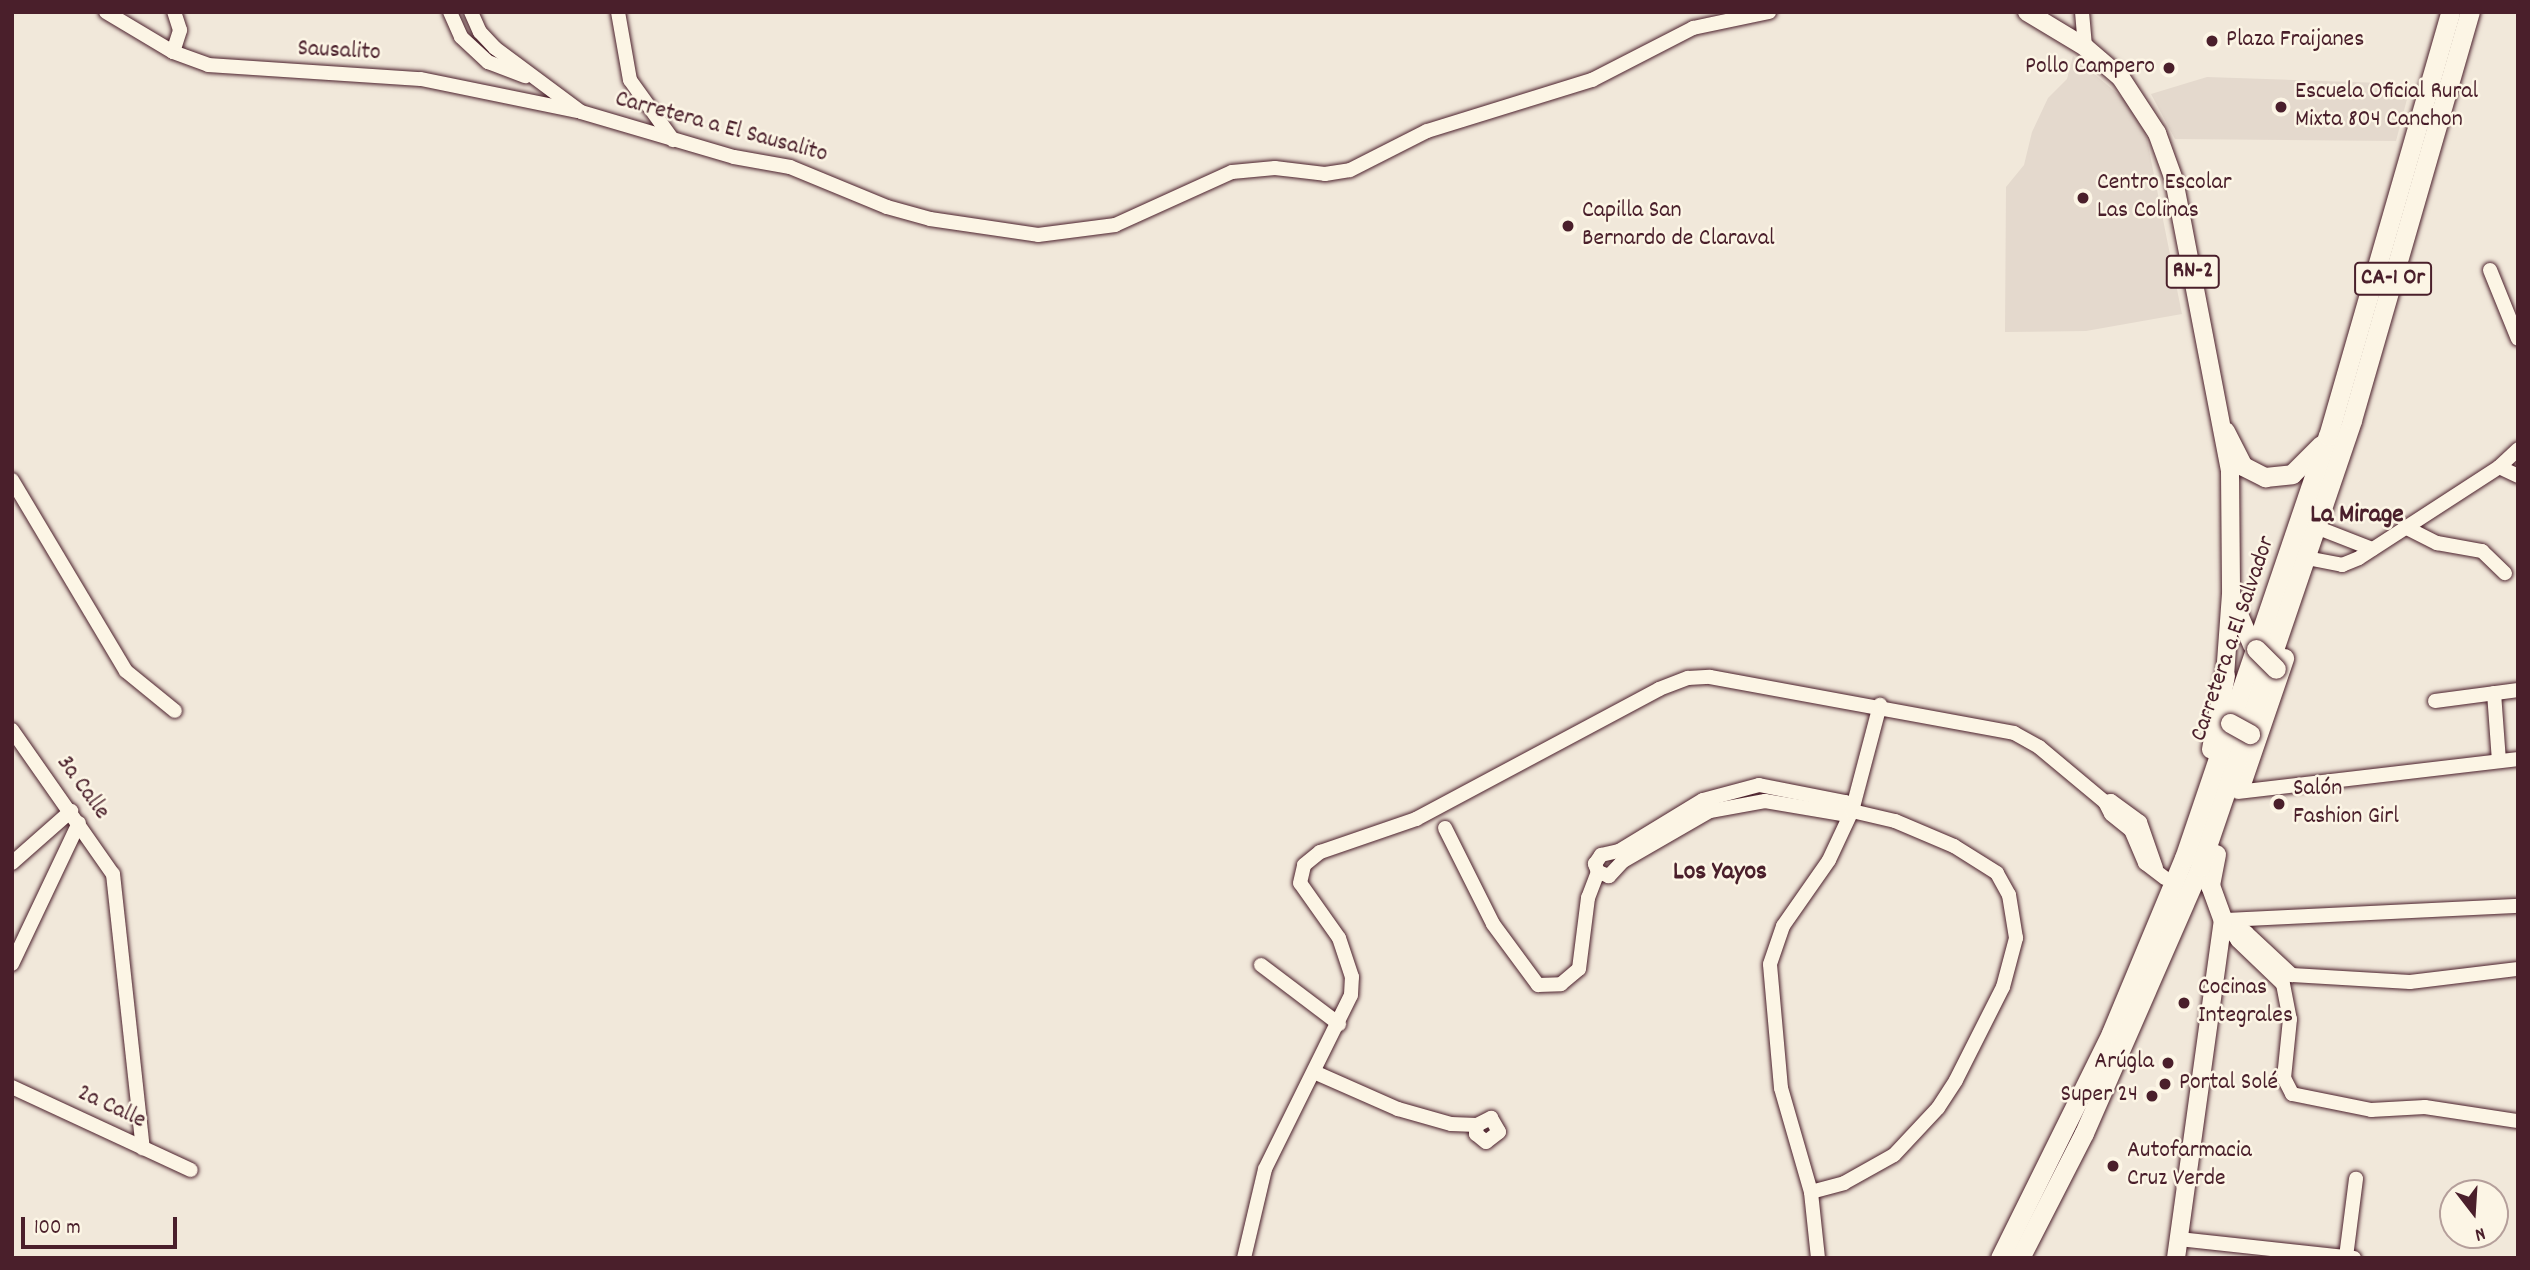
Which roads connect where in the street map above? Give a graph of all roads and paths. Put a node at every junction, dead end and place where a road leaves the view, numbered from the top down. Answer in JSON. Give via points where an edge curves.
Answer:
{"nodes":[{"id":1,"x":106,"y":12,"type":"edge"},
{"id":2,"x":174,"y":12,"type":"edge"},
{"id":3,"x":450,"y":12,"type":"edge"},
{"id":4,"x":471,"y":12,"type":"edge"},
{"id":5,"x":618,"y":12,"type":"edge"},
{"id":6,"x":1769,"y":12,"type":"edge"},
{"id":7,"x":2027,"y":12,"type":"edge"},
{"id":8,"x":2082,"y":12,"type":"edge"},
{"id":9,"x":2450,"y":12,"type":"edge"},
{"id":10,"x":2470,"y":12,"type":"edge"},
{"id":11,"x":480,"y":32,"type":"junction"},
{"id":12,"x":461,"y":37,"type":"junction"},
{"id":13,"x":2085,"y":47,"type":"junction"},
{"id":14,"x":173,"y":52,"type":"junction"},
{"id":15,"x":497,"y":67,"type":"junction"},
{"id":16,"x":544,"y":81,"type":"junction"},
{"id":17,"x":491,"y":91,"type":"junction"},
{"id":18,"x":581,"y":112,"type":"junction"},
{"id":19,"x":673,"y":140,"type":"junction"},
{"id":20,"x":2490,"y":270,"type":"dead end"},
{"id":21,"x":2518,"y":339,"type":"edge"},
{"id":22,"x":2352,"y":420,"type":"junction"},
{"id":23,"x":2225,"y":431,"type":"junction"},
{"id":24,"x":2328,"y":436,"type":"junction"},
{"id":25,"x":2518,"y":449,"type":"edge"},
{"id":26,"x":2499,"y":467,"type":"junction"},
{"id":27,"x":2518,"y":476,"type":"edge"},
{"id":28,"x":12,"y":480,"type":"edge"},
{"id":29,"x":2405,"y":527,"type":"junction"},
{"id":30,"x":2321,"y":528,"type":"junction"},
{"id":31,"x":2372,"y":549,"type":"junction"},
{"id":32,"x":2312,"y":559,"type":"junction"},
{"id":33,"x":2505,"y":573,"type":"dead end"},
{"id":34,"x":2231,"y":594,"type":"junction"},
{"id":35,"x":2254,"y":647,"type":"junction"},
{"id":36,"x":2277,"y":672,"type":"junction"},
{"id":37,"x":2225,"y":675,"type":"junction"},
{"id":38,"x":2518,"y":690,"type":"edge"},
{"id":39,"x":2494,"y":693,"type":"junction"},
{"id":40,"x":2435,"y":701,"type":"dead end"},
{"id":41,"x":1880,"y":705,"type":"junction"},
{"id":42,"x":175,"y":711,"type":"dead end"},
{"id":43,"x":2228,"y":717,"type":"junction"},
{"id":44,"x":12,"y":730,"type":"edge"},
{"id":45,"x":2256,"y":732,"type":"junction"},
{"id":46,"x":2211,"y":749,"type":"junction"},
{"id":47,"x":2518,"y":759,"type":"edge"},
{"id":48,"x":2499,"y":761,"type":"junction"},
{"id":49,"x":2238,"y":792,"type":"junction"},
{"id":50,"x":1852,"y":811,"type":"junction"},
{"id":51,"x":75,"y":817,"type":"junction"},
{"id":52,"x":1445,"y":828,"type":"dead end"},
{"id":53,"x":2216,"y":854,"type":"junction"},
{"id":54,"x":12,"y":863,"type":"edge"},
{"id":55,"x":2161,"y":873,"type":"junction"},
{"id":56,"x":2518,"y":906,"type":"edge"},
{"id":57,"x":2193,"y":909,"type":"junction"},
{"id":58,"x":2223,"y":920,"type":"junction"},
{"id":59,"x":12,"y":964,"type":"edge"},
{"id":60,"x":1261,"y":965,"type":"dead end"},
{"id":61,"x":2518,"y":969,"type":"edge"},
{"id":62,"x":2287,"y":980,"type":"junction"},
{"id":63,"x":1339,"y":1024,"type":"junction"},
{"id":64,"x":2111,"y":1033,"type":"junction"},
{"id":65,"x":1314,"y":1072,"type":"junction"},
{"id":66,"x":2106,"y":1085,"type":"junction"},
{"id":67,"x":12,"y":1087,"type":"edge"},
{"id":68,"x":2518,"y":1121,"type":"edge"},
{"id":69,"x":1477,"y":1125,"type":"dead end"},
{"id":70,"x":143,"y":1148,"type":"junction"},
{"id":71,"x":191,"y":1170,"type":"dead end"},
{"id":72,"x":2356,"y":1180,"type":"dead end"},
{"id":73,"x":1811,"y":1192,"type":"junction"},
{"id":74,"x":2179,"y":1239,"type":"junction"},
{"id":75,"x":2346,"y":1257,"type":"edge"},
{"id":76,"x":1244,"y":1258,"type":"edge"},
{"id":77,"x":1818,"y":1258,"type":"edge"},
{"id":78,"x":2000,"y":1258,"type":"edge"},
{"id":79,"x":2020,"y":1258,"type":"edge"},
{"id":80,"x":2176,"y":1258,"type":"edge"},
{"id":81,"x":2354,"y":1258,"type":"edge"}],
"edges":[{"from":1,"to":14,"type":"street","name":"Sausalito"},
{"from":2,"to":14,"type":"street","via":[[180,30]]},
{"from":3,"to":12,"type":"street"},
{"from":4,"to":11,"type":"street"},
{"from":5,"to":19,"type":"street","via":[[630,79]]},
{"from":6,"to":19,"type":"street","name":"Carretera a El Sausalito","via":[[1693,28],[1592,80],[1427,131],[1350,170],[1325,174],[1275,168],[1232,172],[1142,216],[1087,232],[1038,235],[930,219],[887,207],[790,167]]},
{"from":7,"to":13,"type":"main road","number":"RN-2"},
{"from":8,"to":13,"type":"street"},
{"from":9,"to":24,"type":"highway","name":"Carretera a El Salvador","number":"CA-1 Or"},
{"from":10,"to":22,"type":"highway","name":"Carretera a El Salvador","number":"CA-1 Or"},
{"from":11,"to":12,"type":"street"},
{"from":11,"to":16,"type":"street","name":"Carretera a El Sausalito","via":[[509,59]]},
{"from":12,"to":15,"type":"street"},
{"from":13,"to":23,"type":"main road","number":"RN-2","via":[[2122,78],[2157,133],[2174,180]]},
{"from":14,"to":17,"type":"street","name":"Sausalito","via":[[208,65],[242,70],[421,79]]},
{"from":15,"to":16,"type":"street"},
{"from":15,"to":17,"type":"street"},
{"from":16,"to":18,"type":"street","name":"Carretera a El Sausalito"},
{"from":17,"to":18,"type":"street","name":"Sausalito"},
{"from":18,"to":19,"type":"street","name":"Carretera a El Sausalito"},
{"from":20,"to":21,"type":"street"},
{"from":22,"to":30,"type":"highway"},
{"from":22,"to":66,"type":"highway","name":"Carretera a El Salvador","number":"CA-1 Or","via":[[2200,867]]},
{"from":23,"to":24,"type":"highway","via":[[2243,466],[2272,478],[2303,466]]},
{"from":23,"to":34,"type":"main road","number":"RN-2"},
{"from":24,"to":35,"type":"highway"},
{"from":24,"to":64,"type":"highway","name":"Carretera a El Salvador","number":"CA-1 Or","via":[[2184,859]]},
{"from":25,"to":26,"type":"street"},
{"from":26,"to":27,"type":"street"},
{"from":26,"to":29,"type":"street"},
{"from":28,"to":42,"type":"street","via":[[126,671]]},
{"from":29,"to":31,"type":"street"},
{"from":29,"to":33,"type":"street","via":[[2437,543],[2482,551]]},
{"from":30,"to":31,"type":"street"},
{"from":30,"to":32,"type":"highway"},
{"from":31,"to":32,"type":"street","via":[[2342,565]]},
{"from":32,"to":36,"type":"highway"},
{"from":34,"to":35,"type":"main road","number":"RN-2"},
{"from":34,"to":37,"type":"main road","number":"RN-2"},
{"from":35,"to":36,"type":"highway","bridge":true},
{"from":35,"to":43,"type":"highway"},
{"from":36,"to":45,"type":"highway"},
{"from":37,"to":43,"type":"highway"},
{"from":37,"to":46,"type":"highway"},
{"from":38,"to":39,"type":"street"},
{"from":39,"to":40,"type":"street"},
{"from":39,"to":48,"type":"street"},
{"from":41,"to":50,"type":"street"},
{"from":41,"to":55,"type":"street","via":[[2014,733],[2039,747],[2105,802],[2111,801],[2140,822]]},
{"from":41,"to":63,"type":"street","via":[[1710,677],[1688,678],[1659,688],[1416,819],[1320,852],[1304,865],[1300,883],[1339,938],[1349,964],[1351,995]]},
{"from":43,"to":45,"type":"highway","bridge":true},
{"from":43,"to":46,"type":"highway"},
{"from":44,"to":51,"type":"street","name":"3a Calle"},
{"from":45,"to":49,"type":"highway"},
{"from":46,"to":55,"type":"highway"},
{"from":47,"to":48,"type":"street"},
{"from":48,"to":49,"type":"street"},
{"from":49,"to":53,"type":"highway"},
{"from":50,"to":52,"type":"street","via":[[1845,802],[1759,785],[1703,800],[1619,851],[1601,855],[1587,898],[1579,969],[1561,984],[1538,985],[1493,924]]},
{"from":50,"to":73,"type":"street","via":[[1829,860],[1783,926],[1770,964],[1782,1088]]},
{"from":50,"to":73,"type":"street","via":[[1930,836],[1997,873],[2009,895],[2016,938],[2003,987],[1981,1037],[1938,1108],[1894,1155],[1874,1169]]},
{"from":51,"to":54,"type":"street"},
{"from":51,"to":59,"type":"street"},
{"from":51,"to":70,"type":"street","name":"3a Calle","via":[[113,874]]},
{"from":53,"to":57,"type":"highway"},
{"from":53,"to":58,"type":"highway","via":[[2210,885]]},
{"from":55,"to":64,"type":"highway","via":[[2115,993]]},
{"from":56,"to":58,"type":"street"},
{"from":57,"to":58,"type":"highway","via":[[2206,901]]},
{"from":57,"to":66,"type":"highway","via":[[2121,1064]]},
{"from":58,"to":62,"type":"street","via":[[2247,933]]},
{"from":58,"to":74,"type":"main road"},
{"from":60,"to":63,"type":"street"},
{"from":61,"to":62,"type":"street","via":[[2410,982]]},
{"from":62,"to":68,"type":"street","via":[[2290,1019],[2284,1078],[2292,1094],[2371,1110],[2425,1107]]},
{"from":63,"to":65,"type":"street"},
{"from":64,"to":78,"type":"highway","name":"Carretera a El Salvador","number":"CA-1 Or"},
{"from":65,"to":69,"type":"street","via":[[1398,1109],[1451,1124]]},
{"from":65,"to":76,"type":"street","via":[[1265,1169]]},
{"from":66,"to":79,"type":"highway","name":"Carretera a El Salvador","number":"CA-1 Or"},
{"from":67,"to":70,"type":"street","name":"2a Calle"},
{"from":70,"to":71,"type":"street","name":"2a Calle"},
{"from":72,"to":75,"type":"street"},
{"from":73,"to":77,"type":"street"},
{"from":74,"to":75,"type":"street"},
{"from":74,"to":80,"type":"main road"},
{"from":75,"to":81,"type":"street"}]}
